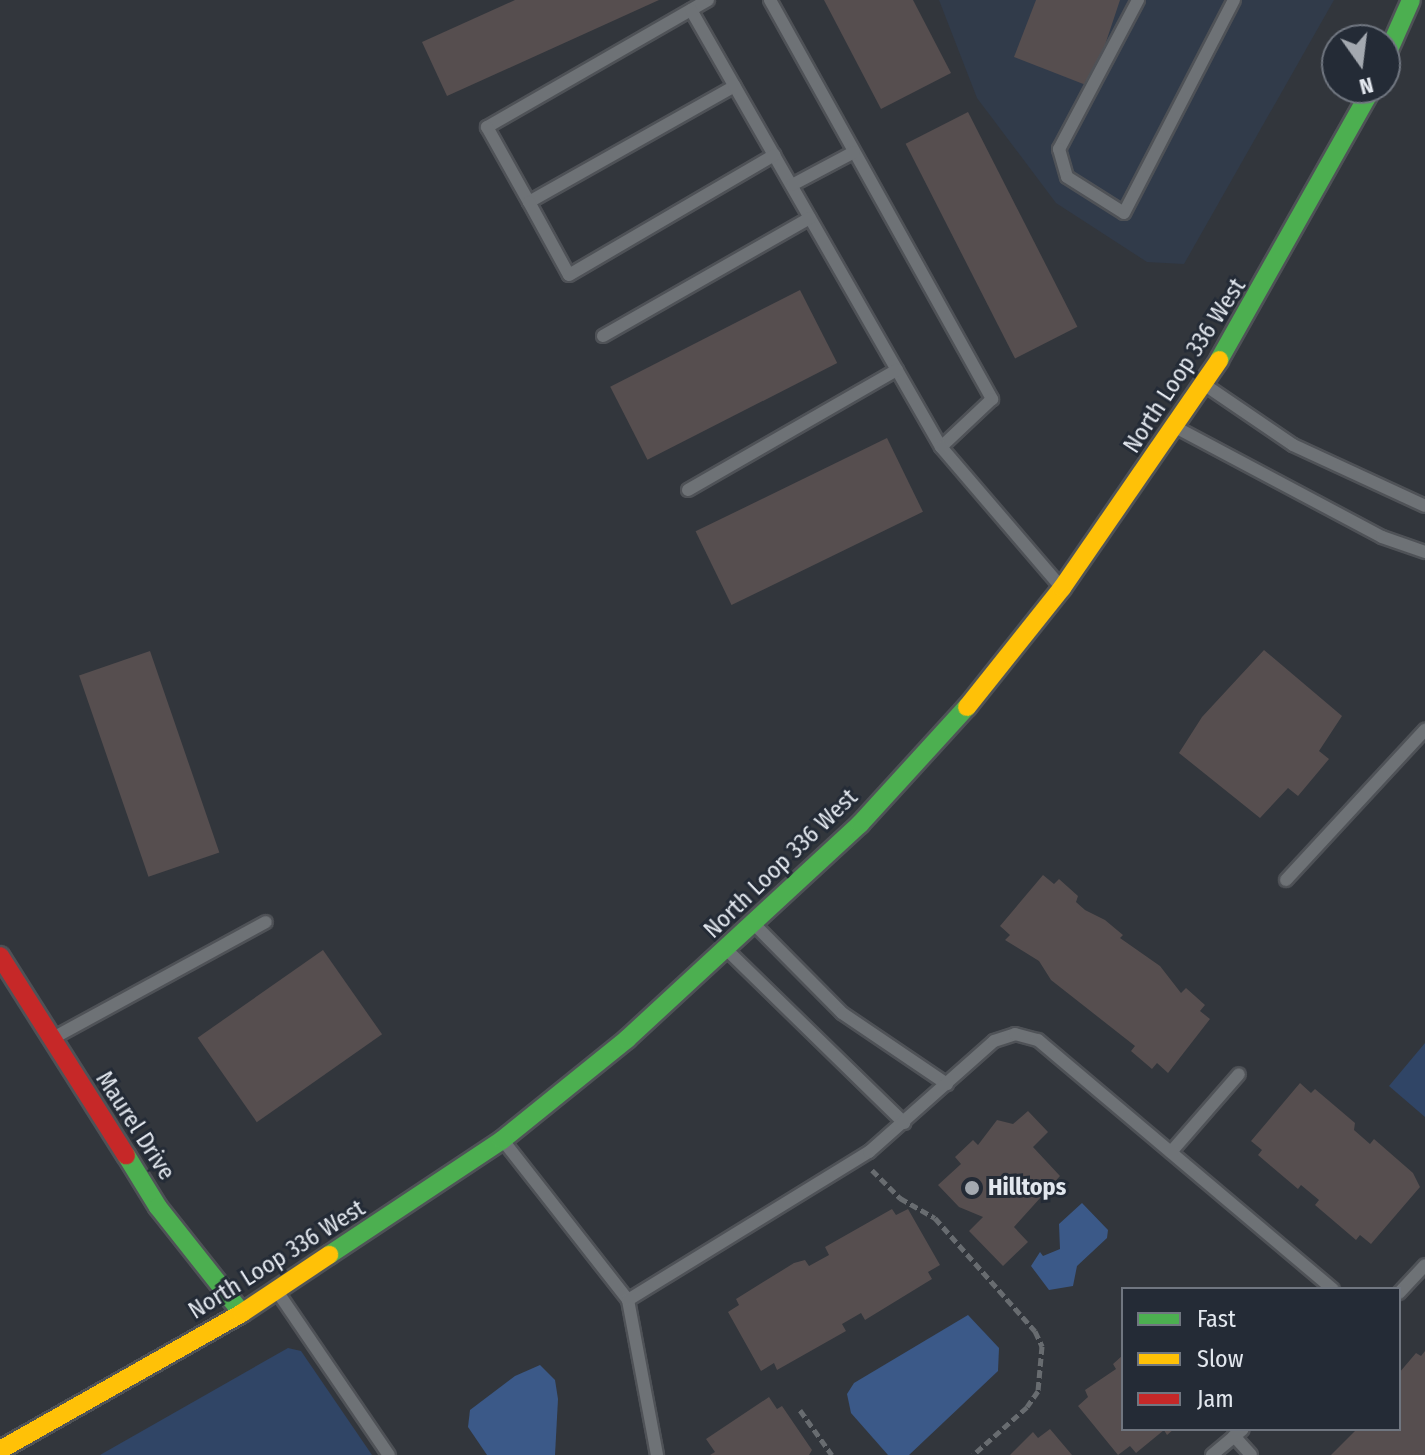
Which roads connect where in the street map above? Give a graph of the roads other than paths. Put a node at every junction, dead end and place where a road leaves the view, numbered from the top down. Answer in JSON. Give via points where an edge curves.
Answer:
{"nodes":[{"id":1,"x":708,"y":0,"type":"edge"},
{"id":2,"x":770,"y":0,"type":"edge"},
{"id":3,"x":1138,"y":0,"type":"edge"},
{"id":4,"x":1234,"y":0,"type":"edge"},
{"id":5,"x":1411,"y":0,"type":"edge"},
{"id":6,"x":691,"y":10,"type":"junction"},
{"id":7,"x":1400,"y":24,"type":"edge"},
{"id":8,"x":735,"y":86,"type":"junction"},
{"id":9,"x":1364,"y":104,"type":"edge"},
{"id":10,"x":854,"y":152,"type":"junction"},
{"id":11,"x":774,"y":155,"type":"junction"},
{"id":12,"x":792,"y":185,"type":"junction"},
{"id":13,"x":529,"y":202,"type":"junction"},
{"id":14,"x":810,"y":218,"type":"junction"},
{"id":15,"x":603,"y":336,"type":"dead end"},
{"id":16,"x":897,"y":370,"type":"junction"},
{"id":17,"x":1204,"y":384,"type":"junction"},
{"id":18,"x":1176,"y":427,"type":"junction"},
{"id":19,"x":941,"y":447,"type":"junction"},
{"id":20,"x":688,"y":490,"type":"dead end"},
{"id":21,"x":1425,"y":506,"type":"edge"},
{"id":22,"x":1425,"y":552,"type":"edge"},
{"id":23,"x":1062,"y":588,"type":"junction"},
{"id":24,"x":1425,"y":730,"type":"edge"},
{"id":25,"x":1286,"y":880,"type":"dead end"},
{"id":26,"x":266,"y":922,"type":"dead end"},
{"id":27,"x":756,"y":925,"type":"junction"},
{"id":28,"x":727,"y":950,"type":"junction"},
{"id":29,"x":0,"y":956,"type":"edge"},
{"id":30,"x":50,"y":1040,"type":"junction"},
{"id":31,"x":1239,"y":1074,"type":"dead end"},
{"id":32,"x":947,"y":1084,"type":"junction"},
{"id":33,"x":904,"y":1123,"type":"junction"},
{"id":34,"x":502,"y":1140,"type":"junction"},
{"id":35,"x":1171,"y":1152,"type":"junction"},
{"id":36,"x":1425,"y":1265,"type":"edge"},
{"id":37,"x":1331,"y":1287,"type":"edge"},
{"id":38,"x":277,"y":1291,"type":"junction"},
{"id":39,"x":1401,"y":1291,"type":"edge"},
{"id":40,"x":628,"y":1300,"type":"junction"},
{"id":41,"x":242,"y":1313,"type":"junction"},
{"id":42,"x":1239,"y":1433,"type":"edge"},
{"id":43,"x":0,"y":1450,"type":"edge"},
{"id":44,"x":389,"y":1455,"type":"edge"},
{"id":45,"x":657,"y":1455,"type":"edge"},
{"id":46,"x":1212,"y":1455,"type":"edge"},
{"id":47,"x":1251,"y":1455,"type":"edge"}],
"edges":[{"from":1,"to":6,"type":"lane"},
{"from":2,"to":10,"type":"lane"},
{"from":3,"to":4,"type":"lane","via":[[1059,149],[1067,177],[1124,213]]},
{"from":5,"to":7,"type":"main road"},
{"from":6,"to":8,"type":"lane"},
{"from":6,"to":13,"type":"lane","via":[[487,127]]},
{"from":8,"to":11,"type":"lane"},
{"from":8,"to":13,"type":"lane"},
{"from":9,"to":17,"type":"main road","name":"North Loop 336 West","via":[[1311,205]]},
{"from":10,"to":12,"type":"lane"},
{"from":10,"to":19,"type":"lane","via":[[992,399]]},
{"from":11,"to":12,"type":"lane"},
{"from":11,"to":13,"type":"lane","via":[[569,275]]},
{"from":12,"to":14,"type":"lane"},
{"from":14,"to":15,"type":"lane"},
{"from":14,"to":16,"type":"lane"},
{"from":16,"to":19,"type":"lane"},
{"from":16,"to":20,"type":"lane"},
{"from":17,"to":18,"type":"main road","name":"North Loop 336 West"},
{"from":17,"to":21,"type":"lane","via":[[1293,445]]},
{"from":18,"to":22,"type":"lane","via":[[1368,530]]},
{"from":18,"to":23,"type":"main road","name":"North Loop 336 West"},
{"from":19,"to":23,"type":"lane"},
{"from":23,"to":27,"type":"main road","name":"North Loop 336 West","via":[[963,712]]},
{"from":24,"to":25,"type":"lane"},
{"from":26,"to":30,"type":"lane"},
{"from":27,"to":28,"type":"main road","name":"North Loop 336 West"},
{"from":27,"to":32,"type":"lane","via":[[842,1013]]},
{"from":28,"to":33,"type":"lane"},
{"from":28,"to":34,"type":"main road","name":"North Loop 336 West"},
{"from":29,"to":30,"type":"main road","name":"Maurel Drive"},
{"from":30,"to":41,"type":"main road","name":"Maurel Drive","via":[[158,1207]]},
{"from":31,"to":35,"type":"lane"},
{"from":32,"to":33,"type":"lane"},
{"from":32,"to":35,"type":"lane","via":[[994,1041],[1015,1034],[1038,1040]]},
{"from":33,"to":40,"type":"lane","via":[[861,1157]]},
{"from":34,"to":38,"type":"main road","name":"North Loop 336 West"},
{"from":34,"to":40,"type":"lane"},
{"from":35,"to":37,"type":"lane"},
{"from":36,"to":39,"type":"lane"},
{"from":38,"to":41,"type":"main road","name":"North Loop 336 West"},
{"from":38,"to":44,"type":"lane"},
{"from":40,"to":45,"type":"lane"},
{"from":41,"to":43,"type":"main road","name":"North Loop 336 West"},
{"from":42,"to":46,"type":"lane"},
{"from":42,"to":47,"type":"lane"}]}
